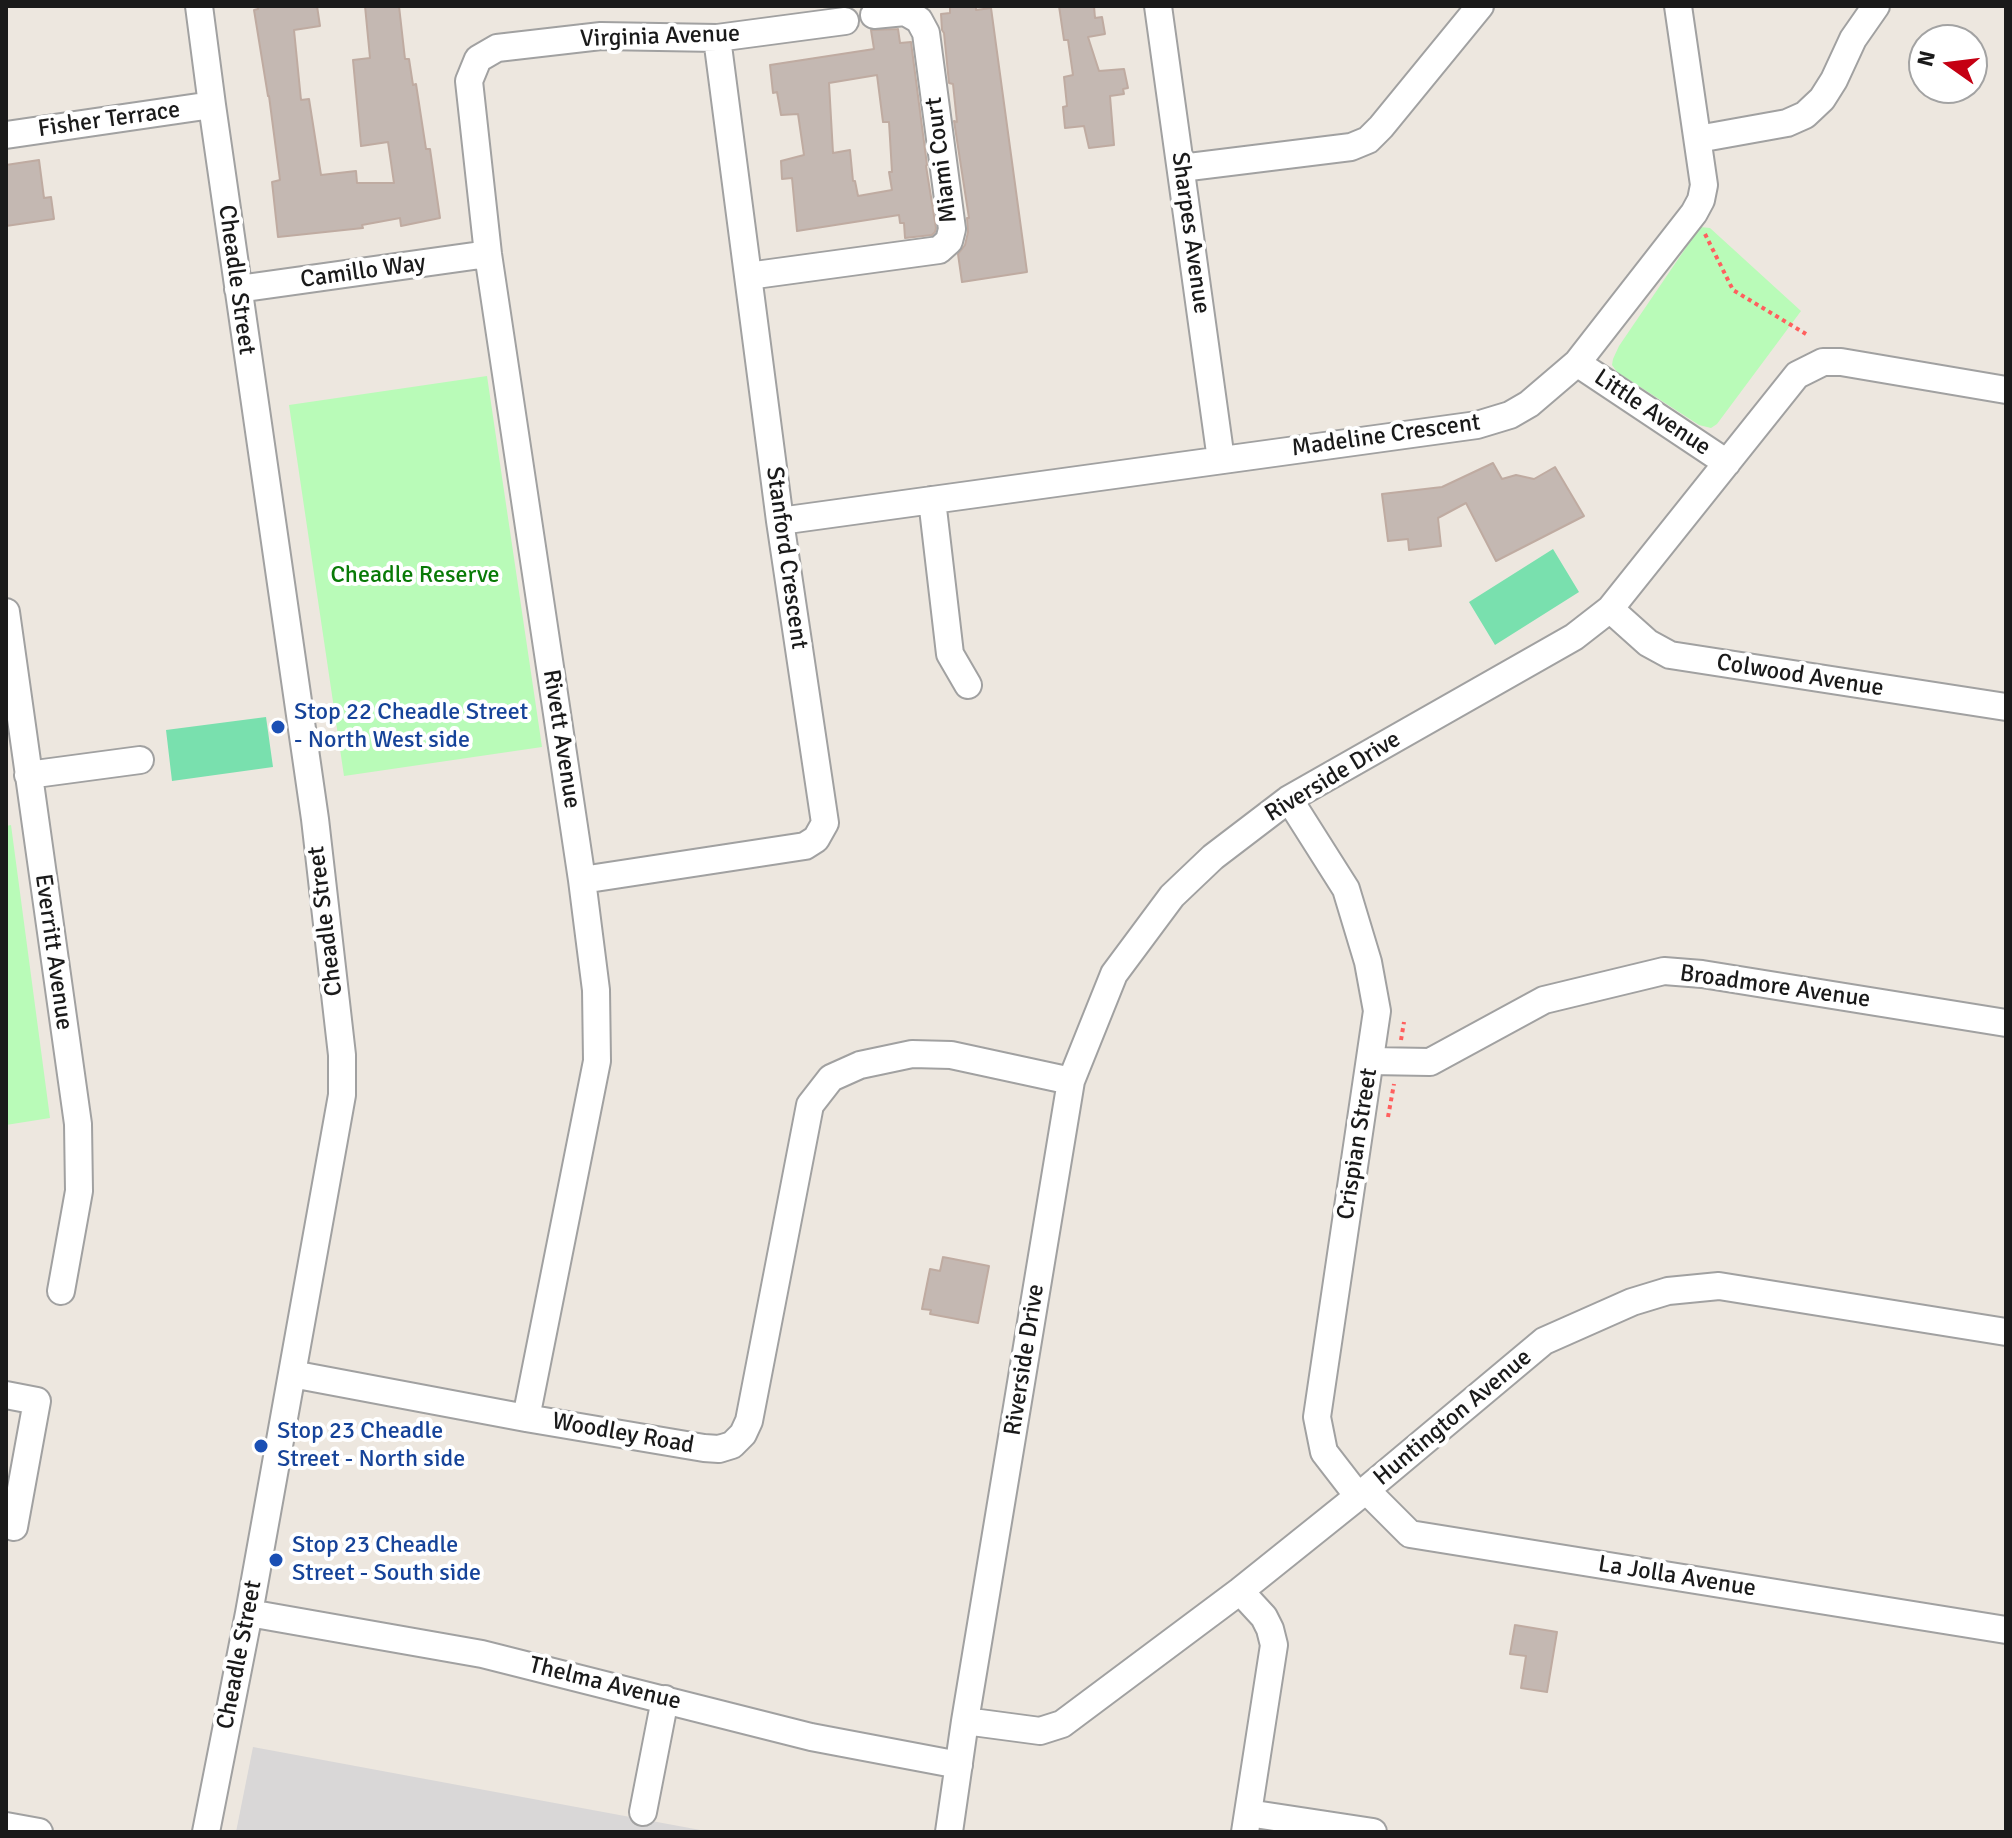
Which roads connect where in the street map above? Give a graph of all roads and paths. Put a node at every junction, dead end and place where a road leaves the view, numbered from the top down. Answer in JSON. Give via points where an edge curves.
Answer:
{"nodes":[{"id":1,"x":199,"y":6,"type":"edge"},
{"id":2,"x":1158,"y":6,"type":"edge"},
{"id":3,"x":1480,"y":6,"type":"edge"},
{"id":4,"x":1678,"y":6,"type":"edge"},
{"id":5,"x":1876,"y":6,"type":"edge"},
{"id":6,"x":874,"y":15,"type":"dead end"},
{"id":7,"x":845,"y":21,"type":"dead end"},
{"id":8,"x":717,"y":38,"type":"junction"},
{"id":9,"x":478,"y":59,"type":"joint"},
{"id":10,"x":212,"y":105,"type":"junction"},
{"id":11,"x":6,"y":135,"type":"edge"},
{"id":12,"x":1698,"y":139,"type":"junction"},
{"id":13,"x":1181,"y":168,"type":"junction"},
{"id":14,"x":1690,"y":218,"type":"junction"},
{"id":15,"x":488,"y":254,"type":"junction"},
{"id":16,"x":748,"y":276,"type":"junction"},
{"id":17,"x":238,"y":289,"type":"junction"},
{"id":18,"x":1806,"y":334,"type":"dead end"},
{"id":19,"x":1577,"y":363,"type":"junction"},
{"id":20,"x":2006,"y":390,"type":"edge"},
{"id":21,"x":1221,"y":460,"type":"junction"},
{"id":22,"x":1727,"y":463,"type":"junction"},
{"id":23,"x":932,"y":500,"type":"junction"},
{"id":24,"x":780,"y":521,"type":"junction"},
{"id":25,"x":1610,"y":609,"type":"junction"},
{"id":26,"x":6,"y":612,"type":"edge"},
{"id":27,"x":968,"y":685,"type":"dead end"},
{"id":28,"x":2006,"y":707,"type":"edge"},
{"id":29,"x":140,"y":760,"type":"dead end"},
{"id":30,"x":28,"y":775,"type":"junction"},
{"id":31,"x":1289,"y":799,"type":"junction"},
{"id":32,"x":582,"y":880,"type":"junction"},
{"id":33,"x":2006,"y":1023,"type":"edge"},
{"id":34,"x":1370,"y":1061,"type":"junction"},
{"id":35,"x":1071,"y":1081,"type":"junction"},
{"id":36,"x":61,"y":1291,"type":"dead end"},
{"id":37,"x":2006,"y":1332,"type":"edge"},
{"id":38,"x":292,"y":1374,"type":"junction"},
{"id":39,"x":6,"y":1395,"type":"edge"},
{"id":40,"x":526,"y":1418,"type":"junction"},
{"id":41,"x":1362,"y":1493,"type":"junction"},
{"id":42,"x":14,"y":1527,"type":"dead end"},
{"id":43,"x":1240,"y":1591,"type":"junction"},
{"id":44,"x":249,"y":1613,"type":"junction"},
{"id":45,"x":2006,"y":1630,"type":"edge"},
{"id":46,"x":665,"y":1699,"type":"junction"},
{"id":47,"x":965,"y":1721,"type":"junction"},
{"id":48,"x":959,"y":1765,"type":"junction"},
{"id":49,"x":643,"y":1812,"type":"dead end"},
{"id":50,"x":1247,"y":1822,"type":"edge"},
{"id":51,"x":6,"y":1826,"type":"edge"},
{"id":52,"x":39,"y":1832,"type":"edge"},
{"id":53,"x":206,"y":1832,"type":"edge"},
{"id":54,"x":949,"y":1832,"type":"edge"},
{"id":55,"x":1373,"y":1832,"type":"edge"}],
"edges":[{"from":1,"to":10,"type":"street","name":"Cheadle Street"},
{"from":2,"to":13,"type":"street","name":"Sharpes Avenue"},
{"from":3,"to":13,"type":"street","via":[[1368,140],[1351,147]]},
{"from":4,"to":12,"type":"street","name":"Madeline Crescent"},
{"from":5,"to":12,"type":"street","via":[[1822,99],[1805,115]]},
{"from":6,"to":16,"type":"street","name":"Miami Court","via":[[905,12],[919,20],[926,33],[952,229],[949,241],[939,250]]},
{"from":7,"to":8,"type":"street","name":"Virginia Avenue"},
{"from":8,"to":9,"type":"street","name":"Virginia Avenue","via":[[601,36],[497,48]]},
{"from":8,"to":16,"type":"street","name":"Stanford Crescent"},
{"from":9,"to":15,"type":"street","name":"Rivett Avenue","via":[[469,81]]},
{"from":10,"to":11,"type":"street","name":"Fisher Terrace"},
{"from":10,"to":17,"type":"street","name":"Cheadle Street"},
{"from":12,"to":14,"type":"street","name":"Madeline Crescent","via":[[1704,185]]},
{"from":13,"to":21,"type":"street","name":"Sharpes Avenue"},
{"from":14,"to":18,"type":"path","via":[[1733,290]]},
{"from":14,"to":19,"type":"street","name":"Madeline Crescent"},
{"from":15,"to":17,"type":"street","name":"Camillo Way"},
{"from":15,"to":32,"type":"street","name":"Rivett Avenue"},
{"from":16,"to":24,"type":"street","name":"Stanford Crescent"},
{"from":17,"to":38,"type":"street","name":"Cheadle Street","via":[[315,819],[342,1055],[342,1095]]},
{"from":19,"to":21,"type":"street","name":"Madeline Crescent","via":[[1529,404],[1477,425]]},
{"from":19,"to":22,"type":"street","name":"Little Avenue"},
{"from":20,"to":22,"type":"street","name":"Riverside Drive","via":[[1823,362],[1797,375]]},
{"from":21,"to":23,"type":"street","name":"Madeline Crescent"},
{"from":22,"to":25,"type":"street","name":"Riverside Drive"},
{"from":23,"to":24,"type":"street","name":"Madeline Crescent"},
{"from":23,"to":27,"type":"street","via":[[950,654]]},
{"from":24,"to":32,"type":"street","name":"Stanford Crescent","via":[[825,823],[805,846]]},
{"from":25,"to":28,"type":"street","name":"Colwood Avenue","via":[[1670,655]]},
{"from":25,"to":31,"type":"street","name":"Riverside Drive","via":[[1574,637]]},
{"from":26,"to":30,"type":"street","name":"Everritt Avenue"},
{"from":29,"to":30,"type":"street"},
{"from":30,"to":36,"type":"street","name":"Everritt Avenue","via":[[78,1124],[79,1191]]},
{"from":31,"to":34,"type":"street","name":"Crispian Street","via":[[1346,889],[1377,1011]]},
{"from":31,"to":35,"type":"street","name":"Riverside Drive","via":[[1172,896],[1114,974]]},
{"from":32,"to":40,"type":"street","name":"Rivett Avenue","via":[[596,990],[597,1061]]},
{"from":33,"to":34,"type":"street","name":"Broadmore Avenue","via":[[1664,971],[1544,1000],[1430,1062]]},
{"from":34,"to":41,"type":"street","name":"Crispian Street","via":[[1317,1417],[1324,1452]]},
{"from":35,"to":40,"type":"street","name":"Woodley Road","via":[[951,1055],[912,1054],[860,1065],[831,1078],[810,1105],[749,1421],[732,1445],[704,1448]]},
{"from":35,"to":47,"type":"street","name":"Riverside Drive"},
{"from":37,"to":41,"type":"street","name":"Huntington Avenue","via":[[1719,1286],[1668,1291],[1544,1341]]},
{"from":38,"to":40,"type":"street","name":"Woodley Road"},
{"from":38,"to":44,"type":"street","name":"Cheadle Street"},
{"from":39,"to":42,"type":"street","via":[[37,1401]]},
{"from":41,"to":43,"type":"street","name":"Huntington Avenue"},
{"from":41,"to":45,"type":"street","name":"La Jolla Avenue","via":[[1410,1534]]},
{"from":43,"to":47,"type":"street","name":"Huntington Avenue","via":[[1062,1724],[1040,1731]]},
{"from":43,"to":50,"type":"street","via":[[1264,1617],[1274,1645]]},
{"from":44,"to":46,"type":"street","name":"Thelma Avenue","via":[[482,1654]]},
{"from":44,"to":53,"type":"street","name":"Cheadle Street"},
{"from":46,"to":48,"type":"street","name":"Thelma Avenue","via":[[811,1737]]},
{"from":46,"to":49,"type":"street"},
{"from":47,"to":48,"type":"street","name":"Riverside Drive"},
{"from":48,"to":54,"type":"street","name":"Riverside Drive"},
{"from":50,"to":55,"type":"street"},
{"from":51,"to":52,"type":"street"}]}
